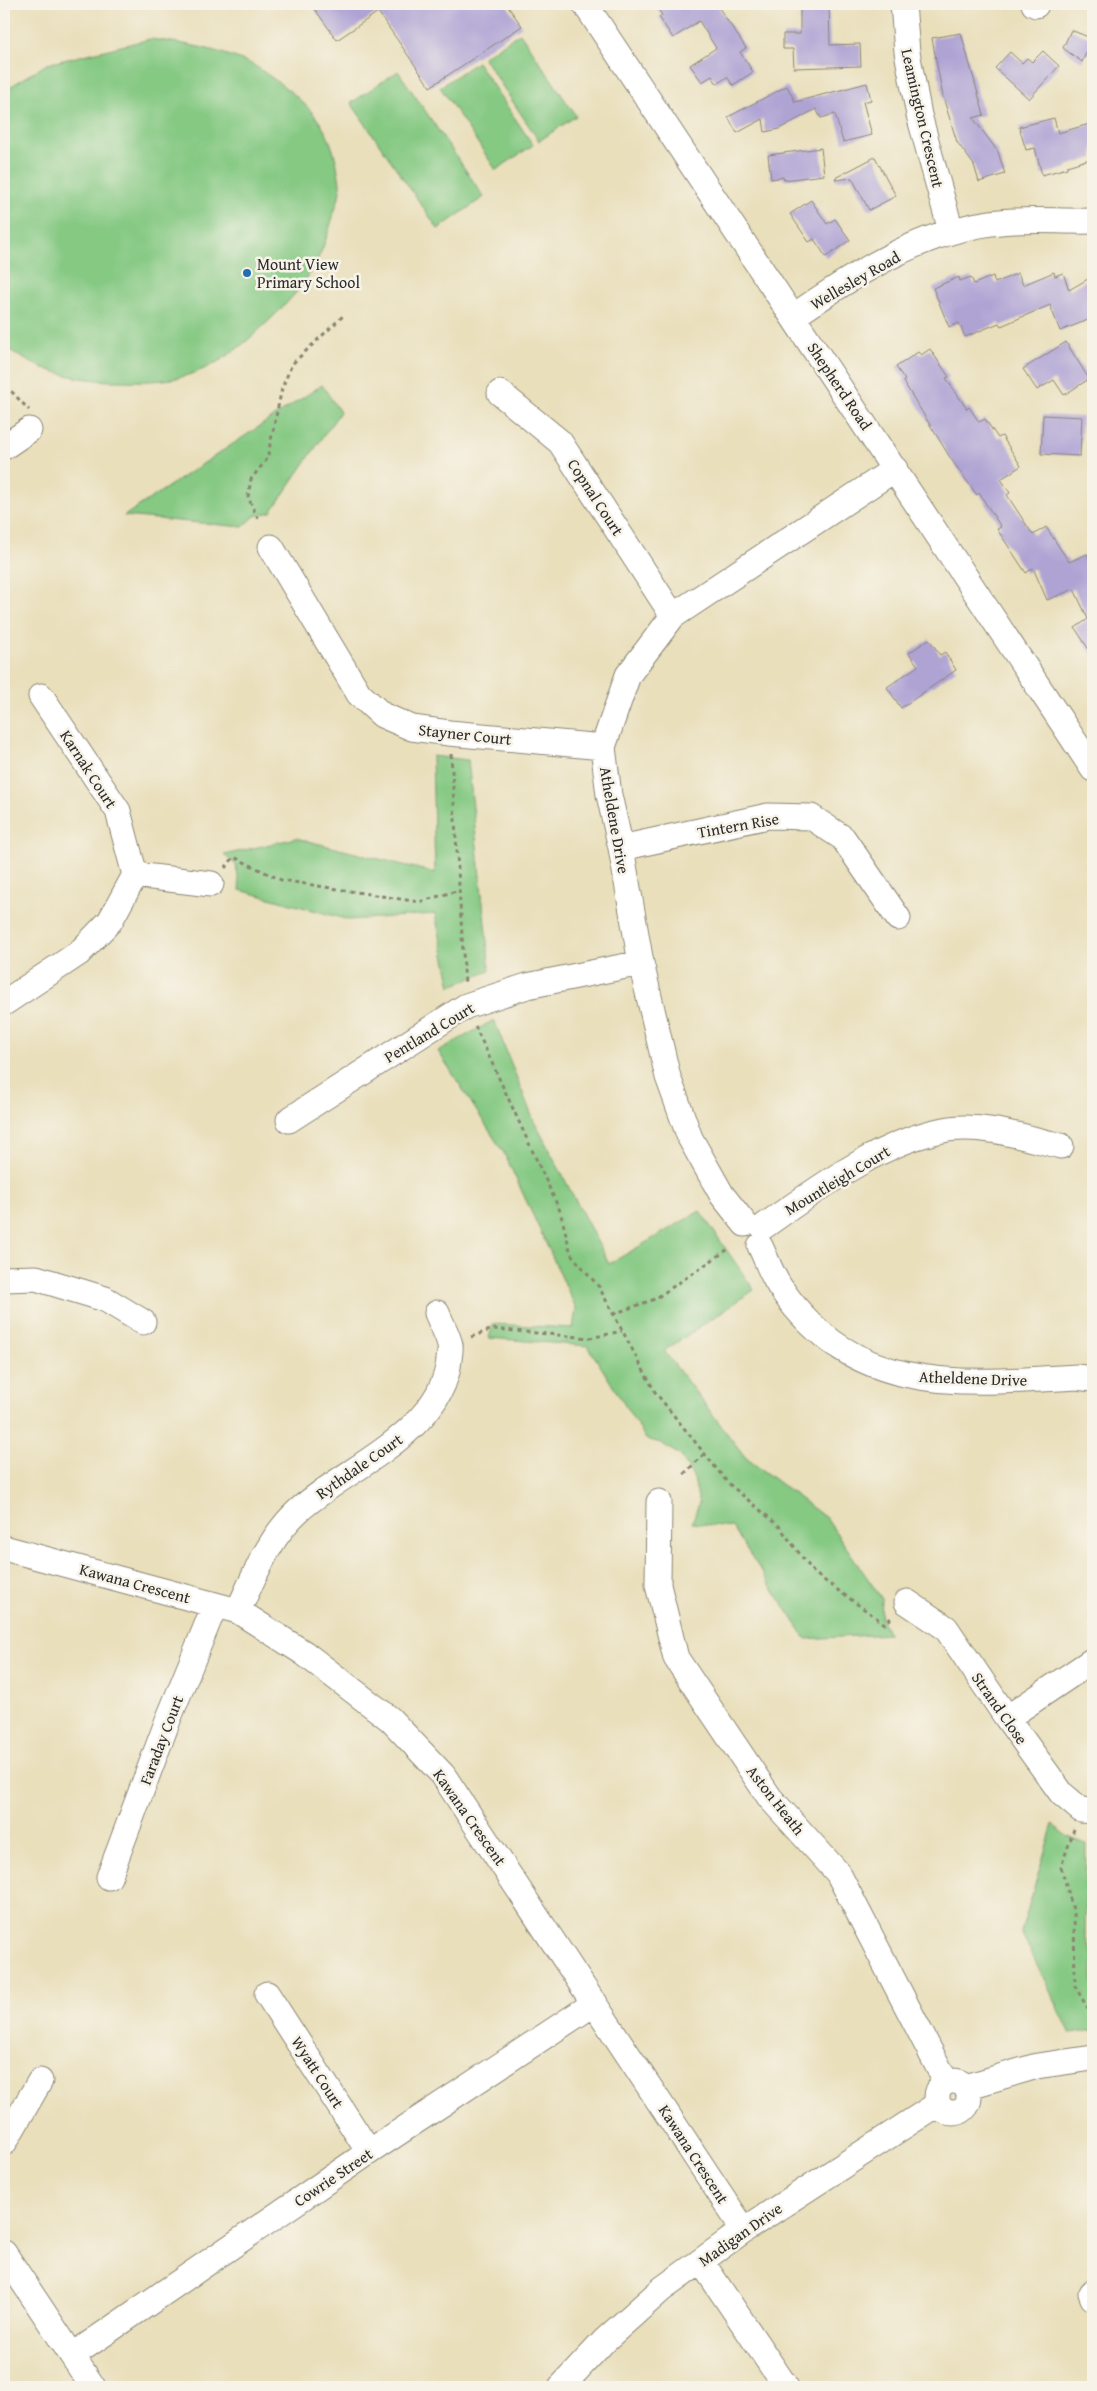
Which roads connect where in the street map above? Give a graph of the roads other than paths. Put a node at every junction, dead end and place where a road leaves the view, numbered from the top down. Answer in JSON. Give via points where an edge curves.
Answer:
{"nodes":[{"id":1,"x":585,"y":4,"type":"edge"},
{"id":2,"x":903,"y":4,"type":"edge"},
{"id":3,"x":1093,"y":221,"type":"edge"},
{"id":4,"x":951,"y":231,"type":"junction"},
{"id":5,"x":794,"y":316,"type":"junction"},
{"id":6,"x":500,"y":393,"type":"dead end"},
{"id":7,"x":29,"y":430,"type":"road end"},
{"id":8,"x":4,"y":447,"type":"edge"},
{"id":9,"x":895,"y":469,"type":"junction"},
{"id":10,"x":271,"y":547,"type":"dead end"},
{"id":11,"x":674,"y":616,"type":"junction"},
{"id":12,"x":42,"y":696,"type":"dead end"},
{"id":13,"x":603,"y":747,"type":"junction"},
{"id":14,"x":1093,"y":769,"type":"edge"},
{"id":15,"x":620,"y":848,"type":"junction"},
{"id":16,"x":135,"y":875,"type":"junction"},
{"id":17,"x":211,"y":884,"type":"road end"},
{"id":18,"x":898,"y":918,"type":"dead end"},
{"id":19,"x":641,"y":963,"type":"junction"},
{"id":20,"x":4,"y":1003,"type":"edge"},
{"id":21,"x":289,"y":1120,"type":"dead end"},
{"id":22,"x":1062,"y":1146,"type":"dead end"},
{"id":23,"x":756,"y":1232,"type":"junction"},
{"id":24,"x":4,"y":1279,"type":"edge"},
{"id":25,"x":438,"y":1313,"type":"dead end"},
{"id":26,"x":143,"y":1322,"type":"dead end"},
{"id":27,"x":1093,"y":1379,"type":"edge"},
{"id":28,"x":659,"y":1502,"type":"dead end"},
{"id":29,"x":4,"y":1548,"type":"edge"},
{"id":30,"x":907,"y":1602,"type":"road end"},
{"id":31,"x":227,"y":1608,"type":"junction"},
{"id":32,"x":1093,"y":1660,"type":"edge"},
{"id":33,"x":1006,"y":1718,"type":"junction"},
{"id":34,"x":1087,"y":1811,"type":"edge"},
{"id":35,"x":109,"y":1877,"type":"dead end"},
{"id":36,"x":267,"y":1994,"type":"dead end"},
{"id":37,"x":596,"y":2002,"type":"junction"},
{"id":38,"x":1093,"y":2058,"type":"edge"},
{"id":39,"x":40,"y":2081,"type":"dead end"},
{"id":40,"x":950,"y":2091,"type":"junction"},
{"id":41,"x":4,"y":2143,"type":"edge"},
{"id":42,"x":370,"y":2152,"type":"junction"},
{"id":43,"x":744,"y":2230,"type":"junction"},
{"id":44,"x":4,"y":2252,"type":"edge"},
{"id":45,"x":702,"y":2260,"type":"junction"},
{"id":46,"x":73,"y":2355,"type":"junction"},
{"id":47,"x":93,"y":2387,"type":"edge"},
{"id":48,"x":561,"y":2387,"type":"edge"},
{"id":49,"x":786,"y":2387,"type":"edge"}],
"edges":[{"from":1,"to":5,"type":"street","name":"Shepherd Road"},
{"from":2,"to":4,"type":"street","name":"Leamington Crescent","via":[[906,52],[919,115]]},
{"from":3,"to":4,"type":"street","name":"Wellesley Road","via":[[992,223]]},
{"from":4,"to":5,"type":"street","name":"Wellesley Road","via":[[881,260]]},
{"from":5,"to":9,"type":"street","name":"Shepherd Road"},
{"from":6,"to":11,"type":"street","name":"Copnal Court","via":[[560,442]]},
{"from":7,"to":8,"type":"street"},
{"from":9,"to":11,"type":"street","name":"Atheldene Drive"},
{"from":9,"to":14,"type":"street","name":"Shepherd Road"},
{"from":10,"to":13,"type":"street","name":"Stayner Court","via":[[359,694],[382,715],[412,728],[449,734]]},
{"from":11,"to":13,"type":"street","name":"Atheldene Drive","via":[[628,675]]},
{"from":12,"to":16,"type":"street","name":"Karnak Court","via":[[118,810]]},
{"from":13,"to":15,"type":"street","name":"Atheldene Drive"},
{"from":15,"to":18,"type":"street","name":"Tintern Rise","via":[[768,816],[811,817],[843,838]]},
{"from":15,"to":19,"type":"street","name":"Atheldene Drive"},
{"from":16,"to":17,"type":"street"},
{"from":16,"to":20,"type":"street","via":[[110,921],[79,953]]},
{"from":19,"to":21,"type":"street","name":"Pentland Court","via":[[528,986],[466,1006]]},
{"from":19,"to":23,"type":"street","name":"Atheldene Drive","via":[[668,1077],[690,1138],[722,1195]]},
{"from":22,"to":23,"type":"street","name":"Mountleigh Court","via":[[993,1130],[950,1129],[911,1138],[873,1155]]},
{"from":23,"to":27,"type":"street","name":"Atheldene Drive","via":[[780,1289],[803,1318],[827,1340],[853,1356],[886,1370],[939,1380]]},
{"from":24,"to":26,"type":"street","via":[[44,1280],[105,1299]]},
{"from":25,"to":31,"type":"street","name":"Rythdale Court","via":[[450,1346],[448,1371],[437,1396],[406,1433],[296,1512]]},
{"from":28,"to":40,"type":"street","name":"Aston Heath","via":[[658,1585],[676,1658],[770,1798],[838,1874]]},
{"from":29,"to":31,"type":"street","name":"Kawana Crescent"},
{"from":30,"to":33,"type":"street","name":"Strand Close","via":[[946,1628]]},
{"from":31,"to":35,"type":"street","name":"Faraday Court","via":[[168,1720]]},
{"from":31,"to":37,"type":"street","name":"Kawana Crescent","via":[[304,1653],[390,1719],[443,1775]]},
{"from":32,"to":33,"type":"street"},
{"from":33,"to":34,"type":"street","name":"Strand Close","via":[[1062,1794]]},
{"from":36,"to":42,"type":"street","name":"Wyatt Court"},
{"from":37,"to":42,"type":"street","name":"Cowrie Street"},
{"from":37,"to":43,"type":"street","name":"Kawana Crescent"},
{"from":38,"to":40,"type":"street","name":"Madigan Drive","via":[[1037,2066]]},
{"from":39,"to":41,"type":"street"},
{"from":40,"to":43,"type":"street","name":"Madigan Drive"},
{"from":42,"to":46,"type":"street","name":"Cowrie Street"},
{"from":43,"to":45,"type":"street","name":"Madigan Drive"},
{"from":44,"to":46,"type":"street"},
{"from":45,"to":48,"type":"street","name":"Madigan Drive","via":[[662,2289]]},
{"from":45,"to":49,"type":"street"},
{"from":46,"to":47,"type":"street"}]}
